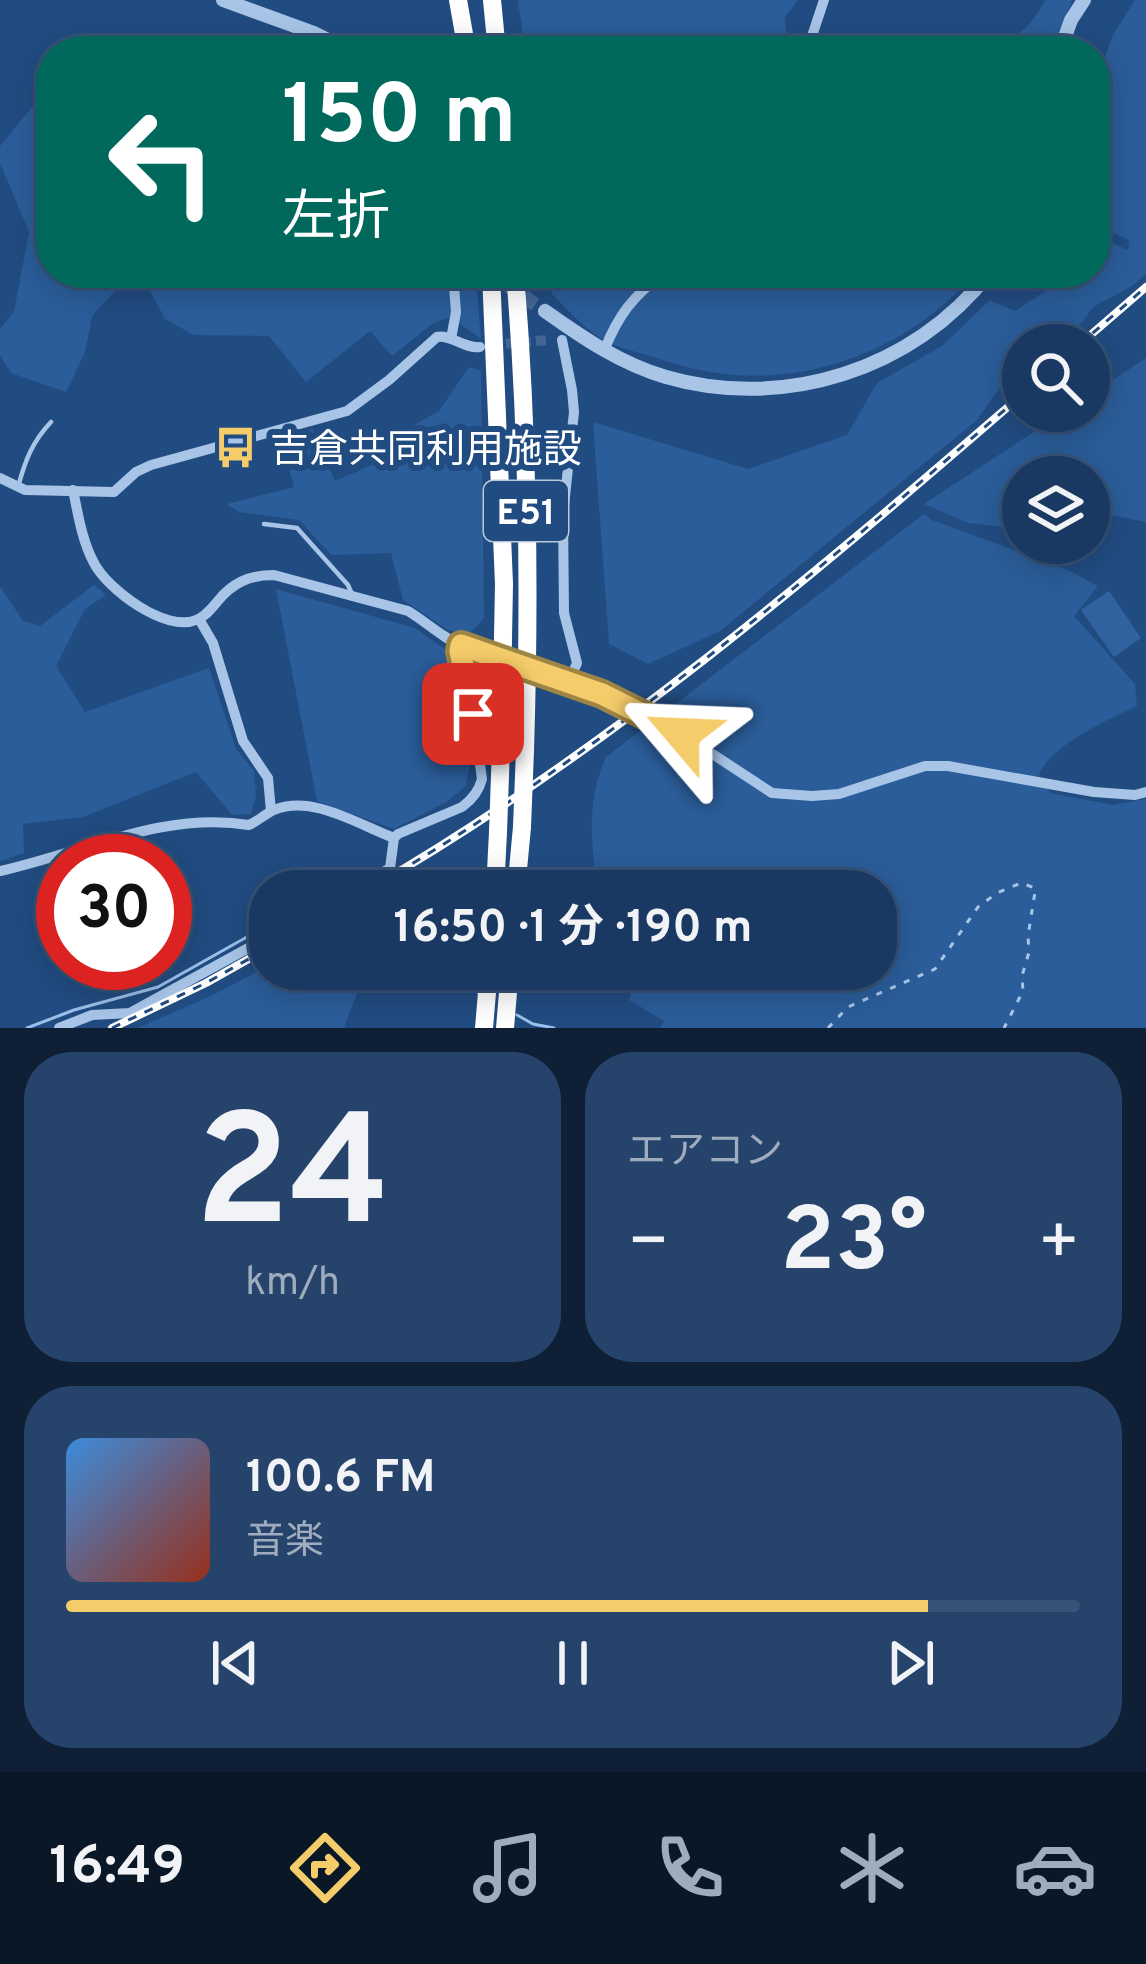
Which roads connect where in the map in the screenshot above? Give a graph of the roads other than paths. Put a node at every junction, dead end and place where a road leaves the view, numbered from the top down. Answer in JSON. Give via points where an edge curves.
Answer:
{"nodes":[{"id":1,"x":223,"y":0,"type":"edge"},
{"id":2,"x":460,"y":0,"type":"edge"},
{"id":3,"x":491,"y":0,"type":"edge"},
{"id":4,"x":824,"y":0,"type":"edge"},
{"id":5,"x":1084,"y":0,"type":"edge"},
{"id":6,"x":320,"y":36,"type":"edge"},
{"id":7,"x":466,"y":36,"type":"edge"},
{"id":8,"x":495,"y":36,"type":"edge"},
{"id":9,"x":812,"y":36,"type":"edge"},
{"id":10,"x":1065,"y":36,"type":"edge"},
{"id":11,"x":454,"y":288,"type":"edge"},
{"id":12,"x":492,"y":288,"type":"edge"},
{"id":13,"x":516,"y":288,"type":"edge"},
{"id":14,"x":646,"y":288,"type":"edge"},
{"id":15,"x":975,"y":288,"type":"edge"},
{"id":16,"x":545,"y":310,"type":"tunnel mouth"},
{"id":17,"x":568,"y":336,"type":"junction"},
{"id":18,"x":451,"y":339,"type":"junction"},
{"id":19,"x":548,"y":340,"type":"tunnel mouth"},
{"id":20,"x":480,"y":346,"type":"tunnel mouth"},
{"id":21,"x":604,"y":351,"type":"junction"},
{"id":22,"x":51,"y":422,"type":"dead end"},
{"id":23,"x":0,"y":478,"type":"edge"},
{"id":24,"x":18,"y":487,"type":"junction"},
{"id":25,"x":73,"y":490,"type":"junction"},
{"id":26,"x":264,"y":524,"type":"dead end"},
{"id":27,"x":353,"y":596,"type":"junction"},
{"id":28,"x":199,"y":620,"type":"junction"},
{"id":29,"x":463,"y":646,"type":"junction"},
{"id":30,"x":565,"y":680,"type":"junction"},
{"id":31,"x":1146,"y":792,"type":"edge"},
{"id":32,"x":271,"y":811,"type":"junction"},
{"id":33,"x":394,"y":838,"type":"junction"},
{"id":34,"x":388,"y":870,"type":"edge"},
{"id":35,"x":496,"y":870,"type":"edge"},
{"id":36,"x":518,"y":870,"type":"edge"},
{"id":37,"x":0,"y":872,"type":"edge"},
{"id":38,"x":249,"y":948,"type":"edge"},
{"id":39,"x":487,"y":990,"type":"edge"},
{"id":40,"x":509,"y":990,"type":"edge"},
{"id":41,"x":58,"y":1028,"type":"edge"},
{"id":42,"x":484,"y":1028,"type":"edge"},
{"id":43,"x":506,"y":1028,"type":"edge"}],
"edges":[{"from":1,"to":6,"type":"street"},
{"from":2,"to":7,"type":"highway"},
{"from":3,"to":8,"type":"highway"},
{"from":4,"to":9,"type":"street"},
{"from":5,"to":10,"type":"street"},
{"from":11,"to":18,"type":"street"},
{"from":12,"to":35,"type":"highway","number":"E51","bridge":true,"via":[[504,584]]},
{"from":13,"to":36,"type":"highway","number":"E51","bridge":true,"via":[[527,567]]},
{"from":14,"to":21,"type":"street","via":[[616,320]]},
{"from":15,"to":21,"type":"street","via":[[869,365],[781,389],[697,385]]},
{"from":16,"to":17,"type":"street"},
{"from":17,"to":19,"type":"street"},
{"from":17,"to":21,"type":"street"},
{"from":17,"to":30,"type":"street","via":[[574,412],[562,548],[564,613],[577,663]]},
{"from":18,"to":20,"type":"street"},
{"from":18,"to":25,"type":"street","via":[[437,337],[338,415],[151,465],[114,492]]},
{"from":22,"to":24,"type":"lane"},
{"from":23,"to":24,"type":"street"},
{"from":24,"to":25,"type":"street"},
{"from":25,"to":28,"type":"street","via":[[92,559],[114,587],[164,620]]},
{"from":26,"to":27,"type":"lane","via":[[297,528]]},
{"from":27,"to":28,"type":"street","via":[[258,574],[226,590]]},
{"from":27,"to":29,"type":"street","via":[[408,611]]},
{"from":28,"to":32,"type":"street","via":[[214,643],[243,741],[268,778]]},
{"from":29,"to":30,"type":"street","bridge":true},
{"from":29,"to":33,"type":"street","via":[[480,788],[462,807]]},
{"from":30,"to":31,"type":"street","bridge":true,"via":[[682,734],[772,793],[838,794],[925,766],[1094,792]]},
{"from":32,"to":33,"type":"street","via":[[311,807]]},
{"from":32,"to":37,"type":"street","via":[[249,825],[158,828],[100,840]]},
{"from":33,"to":34,"type":"street"},
{"from":38,"to":41,"type":"street","via":[[130,1013]]},
{"from":39,"to":42,"type":"highway"},
{"from":40,"to":43,"type":"highway"}]}
